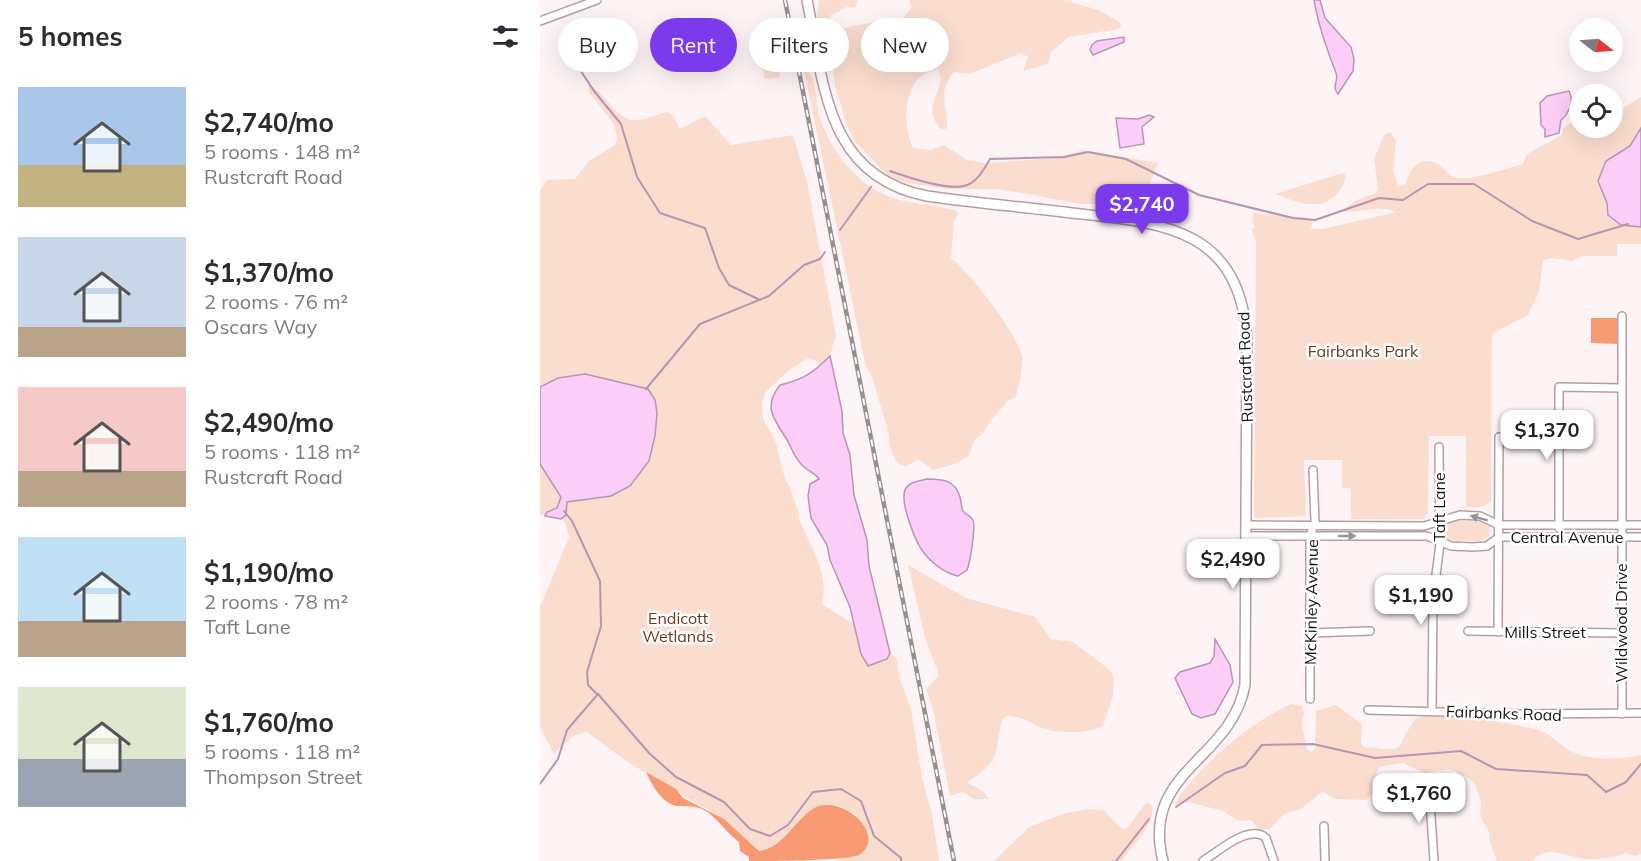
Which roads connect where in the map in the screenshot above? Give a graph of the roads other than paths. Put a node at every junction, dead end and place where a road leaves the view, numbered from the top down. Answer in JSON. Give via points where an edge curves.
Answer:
{"nodes":[{"id":1,"x":597,"y":0,"type":"edge"},
{"id":2,"x":807,"y":0,"type":"edge"},
{"id":3,"x":540,"y":21,"type":"edge"},
{"id":4,"x":1622,"y":316,"type":"dead end"},
{"id":5,"x":1621,"y":388,"type":"junction"},
{"id":6,"x":1499,"y":437,"type":"dead end"},
{"id":7,"x":1439,"y":447,"type":"dead end"},
{"id":8,"x":1313,"y":470,"type":"dead end"},
{"id":9,"x":1440,"y":520,"type":"junction"},
{"id":10,"x":1247,"y":525,"type":"junction"},
{"id":11,"x":1499,"y":525,"type":"junction"},
{"id":12,"x":1622,"y":525,"type":"junction"},
{"id":13,"x":1641,"y":525,"type":"edge"},
{"id":14,"x":1314,"y":526,"type":"junction"},
{"id":15,"x":1559,"y":526,"type":"junction"},
{"id":16,"x":1247,"y":536,"type":"junction"},
{"id":17,"x":1310,"y":536,"type":"junction"},
{"id":18,"x":1558,"y":536,"type":"junction"},
{"id":19,"x":1499,"y":537,"type":"junction"},
{"id":20,"x":1621,"y":537,"type":"junction"},
{"id":21,"x":1641,"y":537,"type":"edge"},
{"id":22,"x":1440,"y":541,"type":"junction"},
{"id":23,"x":1370,"y":631,"type":"dead end"},
{"id":24,"x":1468,"y":632,"type":"dead end"},
{"id":25,"x":1498,"y":632,"type":"junction"},
{"id":26,"x":1310,"y":633,"type":"junction"},
{"id":27,"x":1621,"y":633,"type":"junction"},
{"id":28,"x":1310,"y":699,"type":"dead end"},
{"id":29,"x":1368,"y":710,"type":"dead end"},
{"id":30,"x":1432,"y":711,"type":"junction"},
{"id":31,"x":1641,"y":713,"type":"edge"},
{"id":32,"x":1622,"y":714,"type":"junction"},
{"id":33,"x":1429,"y":786,"type":"dead end"},
{"id":34,"x":1324,"y":826,"type":"dead end"},
{"id":35,"x":1163,"y":861,"type":"edge"},
{"id":36,"x":1203,"y":861,"type":"edge"},
{"id":37,"x":1274,"y":861,"type":"edge"},
{"id":38,"x":1325,"y":861,"type":"edge"},
{"id":39,"x":1434,"y":861,"type":"edge"}],
"edges":[{"from":1,"to":3,"type":"street"},
{"from":2,"to":10,"type":"main road","name":"Rustcraft Road","via":[[825,93],[836,127],[853,155],[882,180],[927,196],[1162,225],[1196,241],[1221,263],[1238,291],[1246,323]]},
{"from":4,"to":5,"type":"street","name":"Wildwood Drive"},
{"from":5,"to":12,"type":"street","name":"Wildwood Drive"},
{"from":5,"to":15,"type":"street","via":[[1559,387]]},
{"from":6,"to":11,"type":"street"},
{"from":7,"to":9,"type":"street","name":"Taft Lane"},
{"from":8,"to":14,"type":"street","name":"McKinley Avenue"},
{"from":11,"to":9,"type":"street","name":"Central Avenue","one_way":true,"via":[[1471,515]]},
{"from":9,"to":14,"type":"street","name":"Central Avenue","via":[[1424,526]]},
{"from":9,"to":22,"type":"street","name":"Taft Lane"},
{"from":10,"to":14,"type":"street","name":"Central Avenue"},
{"from":10,"to":16,"type":"main road","name":"Rustcraft Road"},
{"from":11,"to":15,"type":"street","name":"Central Avenue"},
{"from":11,"to":19,"type":"street"},
{"from":12,"to":13,"type":"street","name":"Central Avenue"},
{"from":12,"to":15,"type":"street","name":"Central Avenue"},
{"from":12,"to":20,"type":"street","name":"Wildwood Drive"},
{"from":14,"to":17,"type":"street","name":"McKinley Avenue"},
{"from":15,"to":18,"type":"street"},
{"from":16,"to":17,"type":"street","name":"Central Avenue"},
{"from":16,"to":35,"type":"main road","name":"Rustcraft Road","via":[[1243,695],[1226,729],[1182,776],[1164,803],[1159,831]]},
{"from":17,"to":22,"type":"street","name":"Central Avenue","one_way":true,"via":[[1426,536]]},
{"from":17,"to":26,"type":"street","name":"McKinley Avenue"},
{"from":18,"to":19,"type":"street","name":"Central Avenue"},
{"from":18,"to":20,"type":"street","name":"Central Avenue"},
{"from":19,"to":22,"type":"street","name":"Central Avenue","via":[[1479,547],[1450,546]]},
{"from":19,"to":25,"type":"street"},
{"from":20,"to":21,"type":"street","name":"Central Avenue"},
{"from":20,"to":27,"type":"street","name":"Wildwood Drive"},
{"from":22,"to":30,"type":"street","name":"Taft Lane","via":[[1434,591]]},
{"from":23,"to":26,"type":"street"},
{"from":24,"to":25,"type":"street","name":"Mills Street"},
{"from":25,"to":27,"type":"street","name":"Mills Street"},
{"from":26,"to":28,"type":"street","name":"McKinley Avenue"},
{"from":27,"to":32,"type":"street","name":"Wildwood Drive"},
{"from":29,"to":30,"type":"street","name":"Fairbanks Road"},
{"from":30,"to":32,"type":"street","name":"Fairbanks Road"},
{"from":31,"to":32,"type":"street","name":"Fairbanks Road"},
{"from":33,"to":39,"type":"street"},
{"from":34,"to":38,"type":"street"},
{"from":36,"to":37,"type":"street","via":[[1242,837],[1256,834],[1264,836]]}]}
